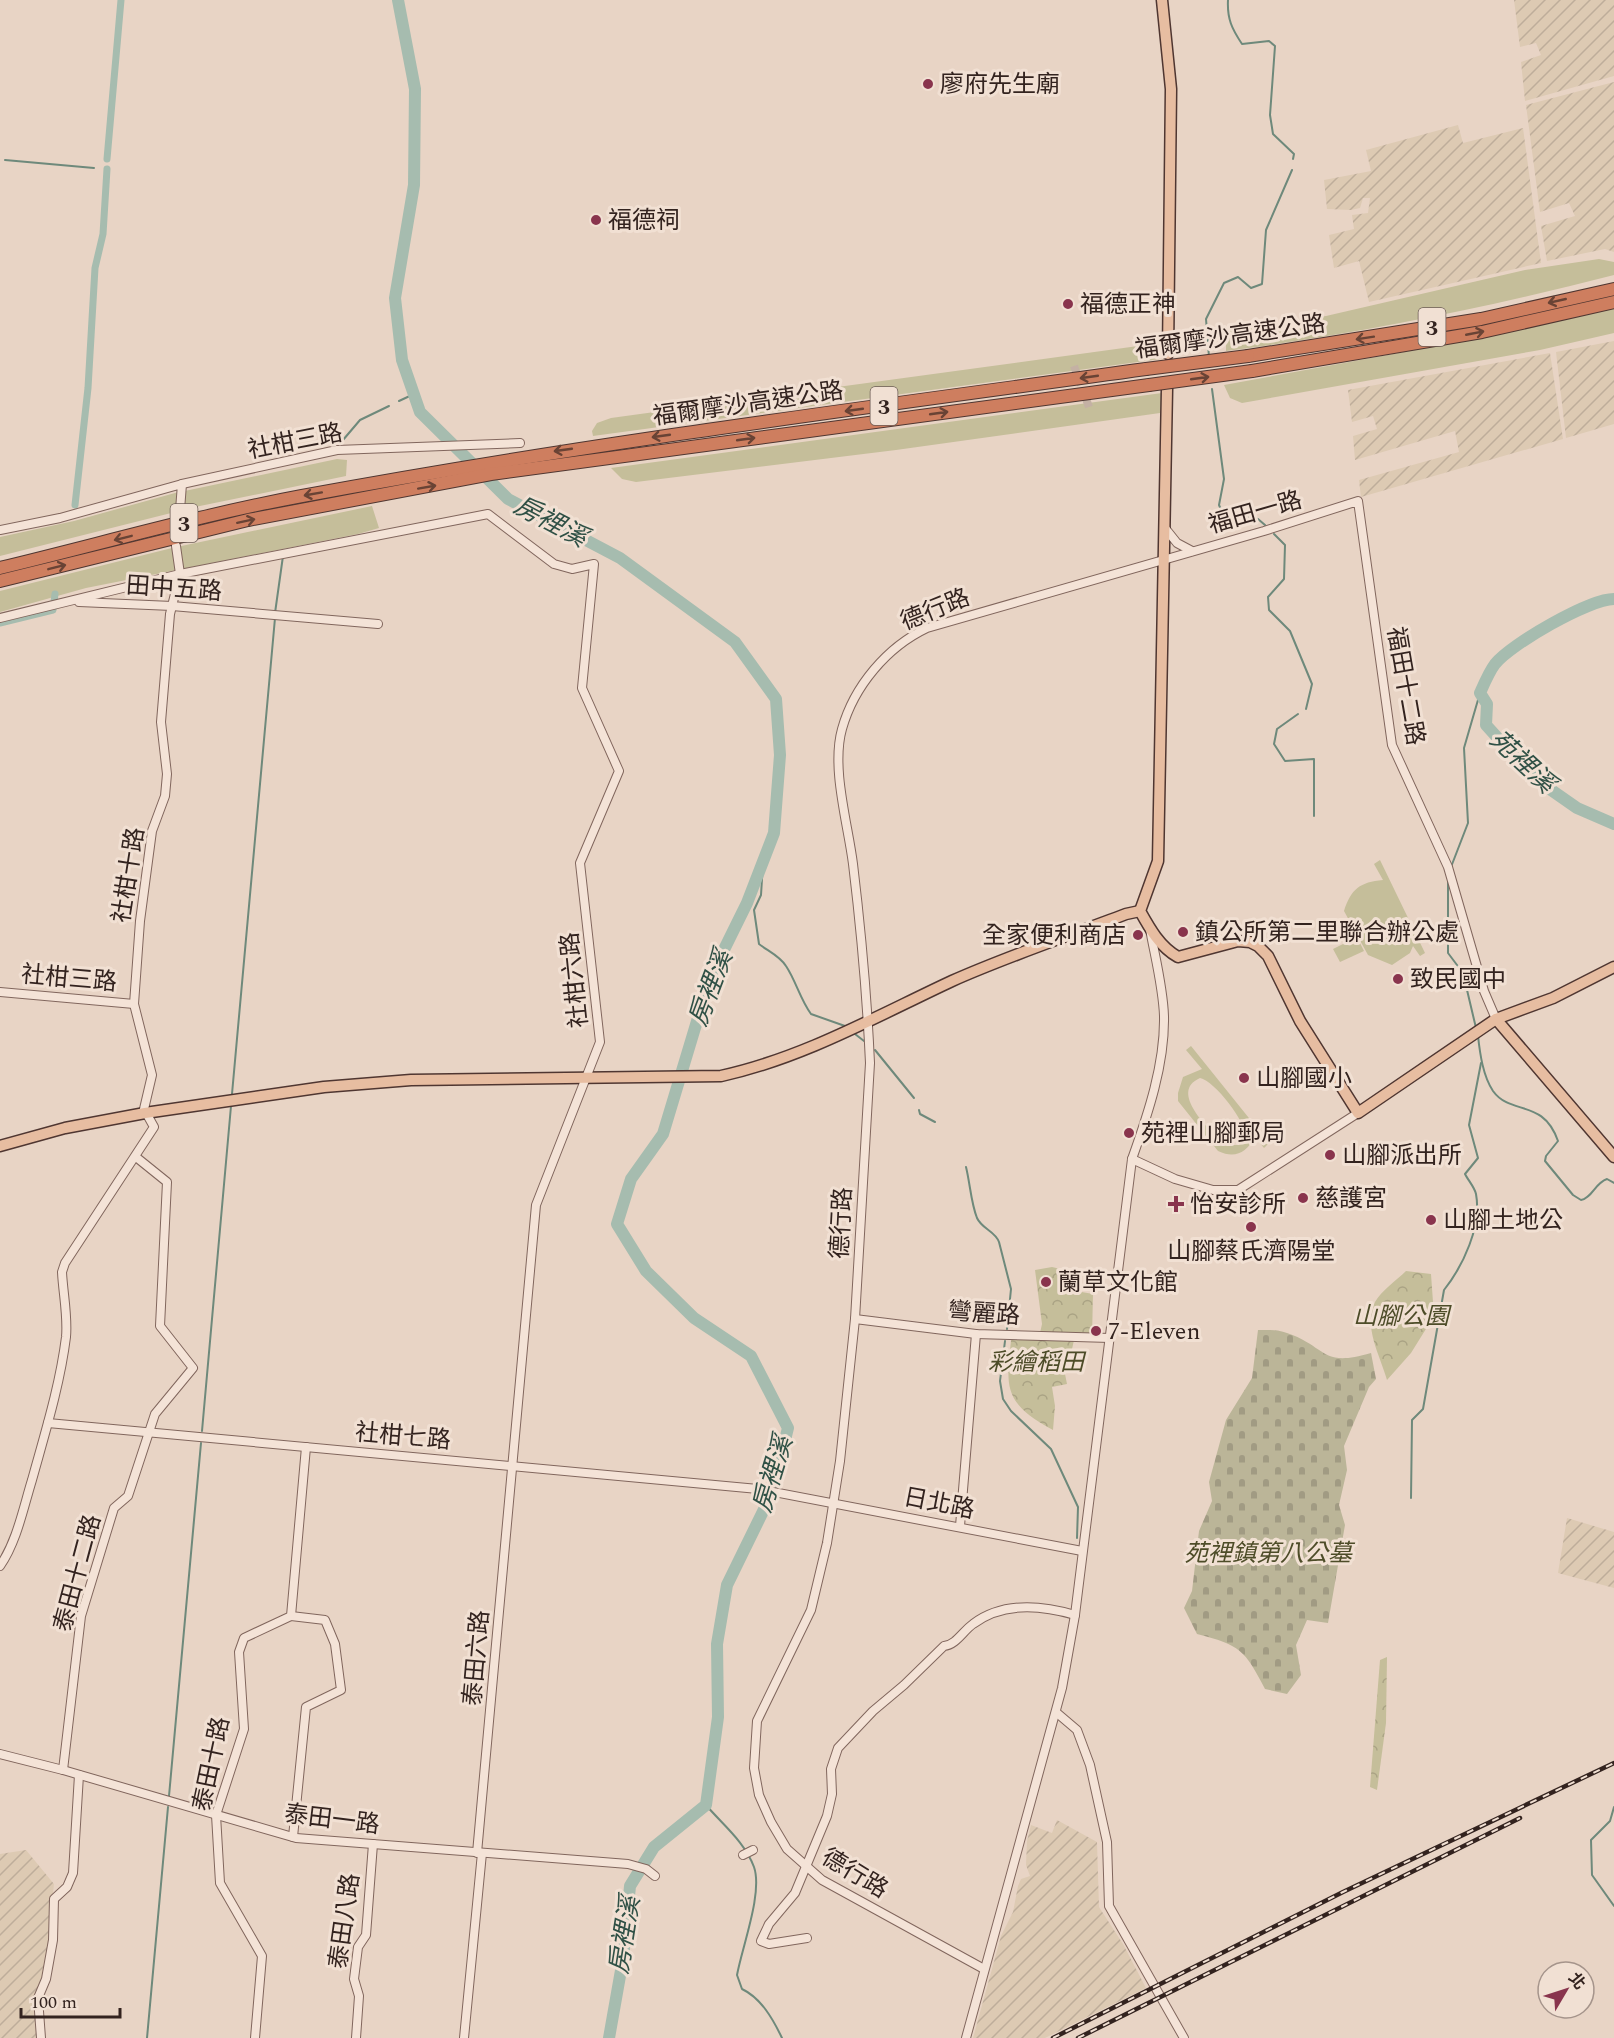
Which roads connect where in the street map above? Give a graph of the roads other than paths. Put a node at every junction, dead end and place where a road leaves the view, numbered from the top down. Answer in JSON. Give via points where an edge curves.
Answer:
{"nodes":[{"id":1,"x":1161,"y":0,"type":"edge"},
{"id":2,"x":1614,"y":289,"type":"edge"},
{"id":3,"x":1614,"y":302,"type":"edge"},
{"id":4,"x":1168,"y":354,"type":"dead end"},
{"id":5,"x":1167,"y":389,"type":"dead end"},
{"id":6,"x":520,"y":443,"type":"dead end"},
{"id":7,"x":182,"y":484,"type":"junction"},
{"id":8,"x":1358,"y":501,"type":"joint"},
{"id":9,"x":180,"y":510,"type":"dead end"},
{"id":10,"x":1165,"y":528,"type":"junction"},
{"id":11,"x":0,"y":530,"type":"edge"},
{"id":12,"x":176,"y":546,"type":"dead end"},
{"id":13,"x":1192,"y":551,"type":"junction"},
{"id":14,"x":1164,"y":559,"type":"junction"},
{"id":15,"x":0,"y":568,"type":"edge"},
{"id":16,"x":180,"y":574,"type":"junction"},
{"id":17,"x":0,"y":581,"type":"edge"},
{"id":18,"x":69,"y":602,"type":"junction"},
{"id":19,"x":172,"y":606,"type":"junction"},
{"id":20,"x":0,"y":618,"type":"edge"},
{"id":21,"x":378,"y":624,"type":"dead end"},
{"id":22,"x":1140,"y":911,"type":"junction"},
{"id":23,"x":1150,"y":929,"type":"junction"},
{"id":24,"x":1614,"y":967,"type":"edge"},
{"id":25,"x":0,"y":992,"type":"edge"},
{"id":26,"x":134,"y":1004,"type":"junction"},
{"id":27,"x":1496,"y":1019,"type":"junction"},
{"id":28,"x":869,"y":1023,"type":"junction"},
{"id":29,"x":586,"y":1079,"type":"junction"},
{"id":30,"x":145,"y":1113,"type":"junction"},
{"id":31,"x":1359,"y":1113,"type":"junction"},
{"id":32,"x":0,"y":1146,"type":"edge"},
{"id":33,"x":1614,"y":1156,"type":"edge"},
{"id":34,"x":136,"y":1157,"type":"junction"},
{"id":35,"x":1132,"y":1159,"type":"junction"},
{"id":36,"x":855,"y":1319,"type":"junction"},
{"id":37,"x":976,"y":1334,"type":"junction"},
{"id":38,"x":1110,"y":1338,"type":"junction"},
{"id":39,"x":48,"y":1423,"type":"junction"},
{"id":40,"x":150,"y":1433,"type":"junction"},
{"id":41,"x":306,"y":1447,"type":"junction"},
{"id":42,"x":513,"y":1466,"type":"junction"},
{"id":43,"x":789,"y":1495,"type":"joint"},
{"id":44,"x":833,"y":1503,"type":"junction"},
{"id":45,"x":960,"y":1526,"type":"junction"},
{"id":46,"x":1082,"y":1551,"type":"junction"},
{"id":47,"x":0,"y":1566,"type":"edge"},
{"id":48,"x":1075,"y":1615,"type":"junction"},
{"id":49,"x":291,"y":1616,"type":"junction"},
{"id":50,"x":1057,"y":1713,"type":"junction"},
{"id":51,"x":0,"y":1754,"type":"edge"},
{"id":52,"x":63,"y":1770,"type":"junction"},
{"id":53,"x":79,"y":1775,"type":"junction"},
{"id":54,"x":216,"y":1815,"type":"junction"},
{"id":55,"x":293,"y":1837,"type":"junction"},
{"id":56,"x":373,"y":1844,"type":"junction"},
{"id":57,"x":753,"y":1850,"type":"dead end"},
{"id":58,"x":479,"y":1853,"type":"junction"},
{"id":59,"x":743,"y":1855,"type":"dead end"},
{"id":60,"x":806,"y":1867,"type":"junction"},
{"id":61,"x":655,"y":1876,"type":"dead end"},
{"id":62,"x":807,"y":1938,"type":"dead end"},
{"id":63,"x":984,"y":1969,"type":"junction"},
{"id":64,"x":41,"y":2038,"type":"edge"},
{"id":65,"x":255,"y":2038,"type":"edge"},
{"id":66,"x":356,"y":2038,"type":"edge"},
{"id":67,"x":464,"y":2038,"type":"edge"},
{"id":68,"x":966,"y":2038,"type":"edge"},
{"id":69,"x":1184,"y":2038,"type":"edge"}],
"edges":[{"from":1,"to":4,"type":"main road","via":[[1171,88]]},
{"from":2,"to":15,"type":"highway","name":"福爾摩沙高速公路","number":"3","one_way":true,"bridge":true,"via":[[1481,319],[1248,356],[621,442],[370,483],[244,508]]},
{"from":17,"to":3,"type":"highway","name":"福爾摩沙高速公路","number":"3","one_way":true,"bridge":true,"via":[[248,520],[491,474],[1252,371],[1482,332]]},
{"from":5,"to":10,"type":"main road"},
{"from":6,"to":7,"type":"street","name":"社柑三路","via":[[316,452]]},
{"from":7,"to":9,"type":"street"},
{"from":7,"to":11,"type":"street","name":"社柑三路","via":[[60,518]]},
{"from":8,"to":13,"type":"street","name":"福田一路"},
{"from":8,"to":27,"type":"street","name":"福田十二路","via":[[1392,745],[1450,872],[1484,991]]},
{"from":10,"to":13,"type":"street","via":[[1177,543]]},
{"from":10,"to":14,"type":"main road"},
{"from":12,"to":16,"type":"street"},
{"from":13,"to":14,"type":"street","name":"福田一路"},
{"from":14,"to":22,"type":"main road","via":[[1158,861]]},
{"from":14,"to":28,"type":"street","name":"德行路","via":[[927,628],[898,645],[858,691],[841,730],[839,771]]},
{"from":16,"to":18,"type":"street"},
{"from":16,"to":19,"type":"street","name":"社柑十路"},
{"from":16,"to":29,"type":"street","name":"社柑六路","via":[[488,514],[554,564],[572,569],[594,564],[582,688],[619,771],[580,863],[600,1042]]},
{"from":18,"to":19,"type":"street","name":"田中五路"},
{"from":18,"to":20,"type":"street"},
{"from":19,"to":21,"type":"street","name":"田中五路"},
{"from":19,"to":26,"type":"street","name":"社柑十路","via":[[161,722],[165,796],[152,831]]},
{"from":22,"to":23,"type":"main road"},
{"from":22,"to":28,"type":"main road","via":[[952,981]]},
{"from":23,"to":31,"type":"main road","via":[[1178,957],[1238,941],[1258,946],[1268,956],[1300,1021]]},
{"from":23,"to":35,"type":"street","via":[[1164,1017],[1149,1110]]},
{"from":24,"to":27,"type":"main road","via":[[1553,998]]},
{"from":25,"to":26,"type":"street","name":"社柑三路"},
{"from":26,"to":30,"type":"street","name":"社柑十路","via":[[152,1075]]},
{"from":27,"to":31,"type":"main road"},
{"from":27,"to":33,"type":"main road"},
{"from":28,"to":29,"type":"main road","via":[[721,1076]]},
{"from":28,"to":36,"type":"street","name":"德行路"},
{"from":29,"to":30,"type":"main road","via":[[411,1080],[324,1087]]},
{"from":29,"to":42,"type":"street","name":"社柑六路","via":[[536,1205]]},
{"from":30,"to":32,"type":"main road"},
{"from":30,"to":34,"type":"street","name":"社柑十路","via":[[154,1128]]},
{"from":31,"to":35,"type":"street","via":[[1238,1190],[1213,1190],[1175,1179]]},
{"from":34,"to":39,"type":"street","via":[[62,1272],[66,1334]]},
{"from":34,"to":40,"type":"street","via":[[166,1182],[160,1326],[193,1368],[155,1414]]},
{"from":35,"to":38,"type":"street"},
{"from":36,"to":37,"type":"street","name":"彎麗路"},
{"from":36,"to":44,"type":"street","name":"德行路"},
{"from":37,"to":38,"type":"street","name":"彎麗路"},
{"from":37,"to":45,"type":"street"},
{"from":38,"to":46,"type":"street"},
{"from":39,"to":40,"type":"street","name":"社柑七路"},
{"from":39,"to":47,"type":"street","via":[[21,1516]]},
{"from":40,"to":41,"type":"street","name":"社柑七路"},
{"from":40,"to":52,"type":"street","name":"泰田十二路","via":[[128,1496],[114,1508],[81,1616]]},
{"from":41,"to":42,"type":"street","name":"社柑七路"},
{"from":41,"to":49,"type":"street"},
{"from":42,"to":43,"type":"street","name":"社柑七路","via":[[755,1488]]},
{"from":42,"to":58,"type":"street","name":"泰田六路"},
{"from":43,"to":44,"type":"street","name":"日北路"},
{"from":44,"to":45,"type":"street","name":"日北路"},
{"from":44,"to":60,"type":"street","name":"德行路","via":[[811,1610],[757,1721],[754,1768],[759,1795],[787,1849]]},
{"from":45,"to":46,"type":"street","name":"日北路"},
{"from":46,"to":48,"type":"street"},
{"from":48,"to":50,"type":"street"},
{"from":48,"to":60,"type":"street","via":[[1050,1607],[1005,1608],[988,1615],[944,1646],[873,1711],[838,1748],[831,1769],[830,1805]]},
{"from":49,"to":54,"type":"street","name":"泰田十路","via":[[244,1638],[238,1652],[244,1729]]},
{"from":49,"to":55,"type":"street","via":[[325,1620],[335,1644],[341,1690],[306,1707]]},
{"from":50,"to":63,"type":"street"},
{"from":50,"to":69,"type":"street","via":[[1077,1730],[1090,1765],[1107,1842],[1109,1906]]},
{"from":51,"to":52,"type":"street","name":"泰田一路"},
{"from":52,"to":53,"type":"street","name":"泰田一路"},
{"from":53,"to":54,"type":"street","name":"泰田一路"},
{"from":53,"to":64,"type":"street","via":[[73,1873],[67,1887],[54,1899],[53,1940],[39,1998]]},
{"from":54,"to":55,"type":"street","name":"泰田一路"},
{"from":54,"to":65,"type":"street","name":"泰田十路","via":[[220,1883],[262,1956]]},
{"from":55,"to":56,"type":"street","name":"泰田一路"},
{"from":56,"to":58,"type":"street","name":"泰田一路"},
{"from":56,"to":66,"type":"street","name":"泰田八路","via":[[366,1935],[358,1947],[354,1979],[359,1996]]},
{"from":57,"to":59,"type":"street"},
{"from":58,"to":61,"type":"street","name":"泰田一路","via":[[634,1865]]},
{"from":58,"to":67,"type":"street","name":"泰田六路"},
{"from":60,"to":62,"type":"street","via":[[795,1893],[769,1924],[761,1941],[769,1944]]},
{"from":60,"to":63,"type":"street","name":"德行路","via":[[822,1880]]},
{"from":63,"to":68,"type":"street"}]}
